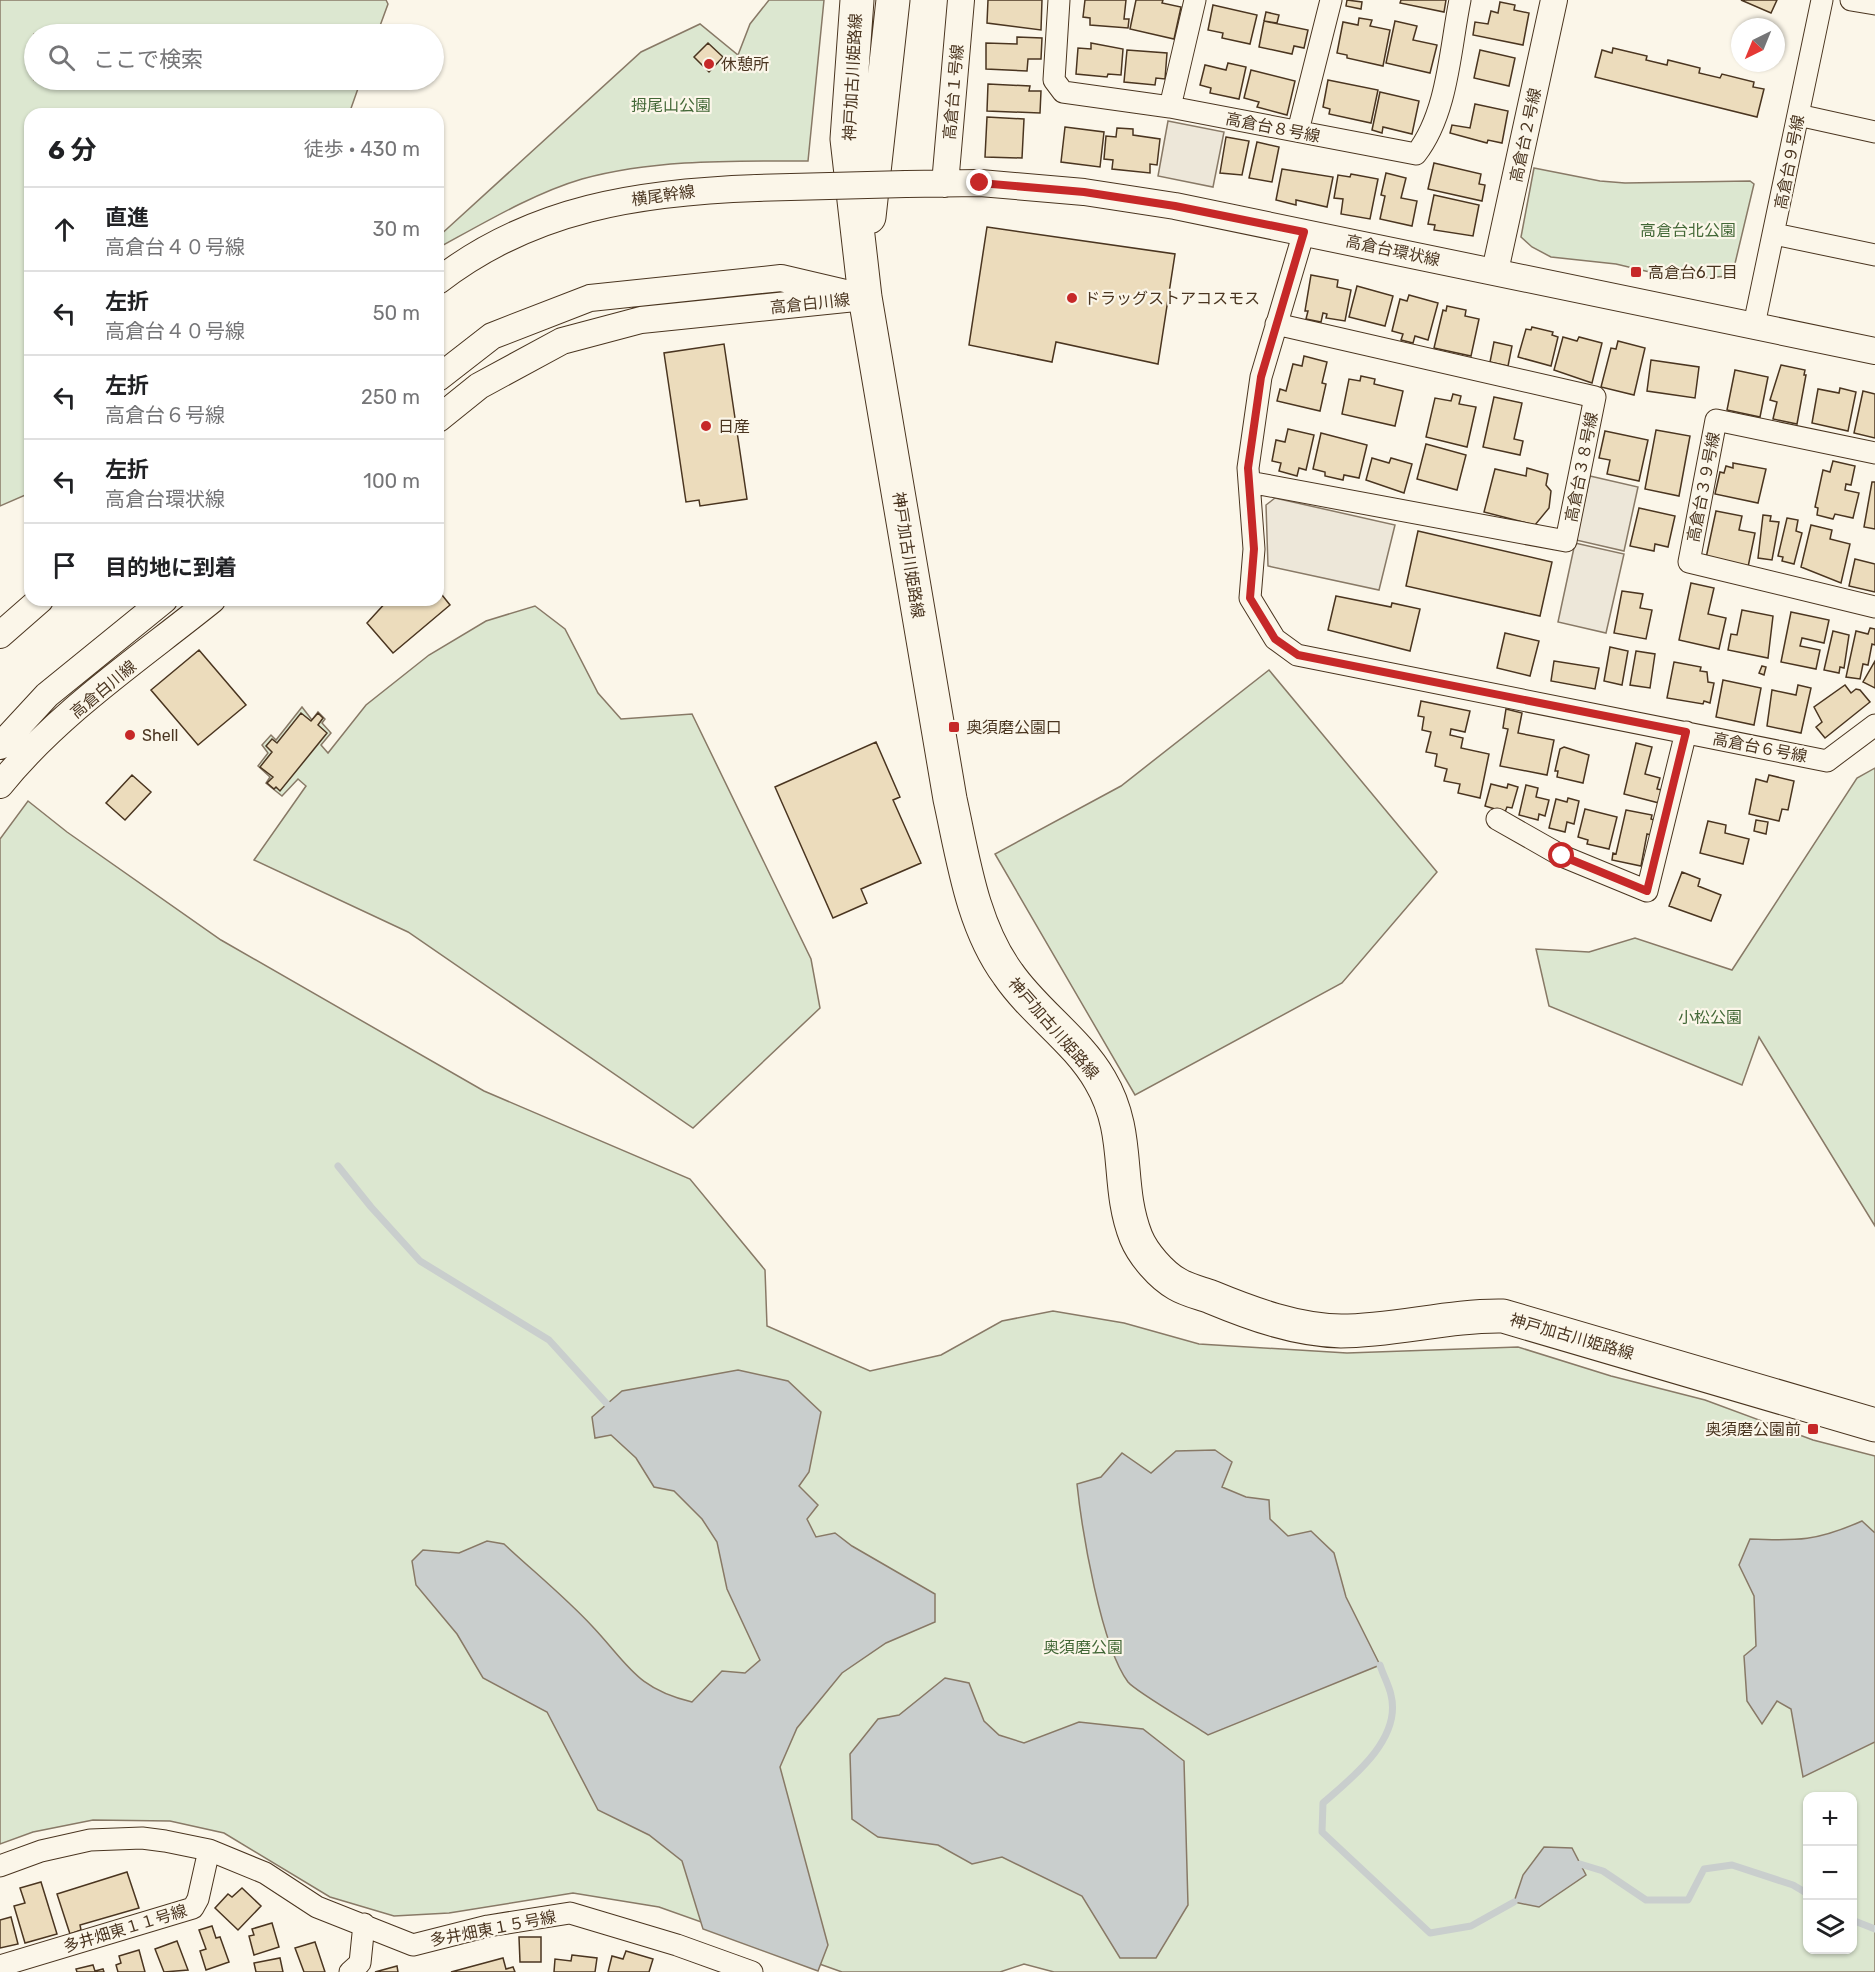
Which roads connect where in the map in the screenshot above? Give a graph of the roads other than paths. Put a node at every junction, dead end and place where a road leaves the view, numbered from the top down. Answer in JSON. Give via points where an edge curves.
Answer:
{"nodes":[{"id":1,"x":857,"y":0,"type":"edge"},
{"id":2,"x":893,"y":0,"type":"edge"},
{"id":3,"x":961,"y":0,"type":"edge"},
{"id":4,"x":1059,"y":0,"type":"edge"},
{"id":5,"x":1195,"y":0,"type":"edge"},
{"id":6,"x":1331,"y":0,"type":"edge"},
{"id":7,"x":1460,"y":0,"type":"edge"},
{"id":8,"x":1554,"y":0,"type":"edge"},
{"id":9,"x":1822,"y":0,"type":"edge"},
{"id":10,"x":1851,"y":0,"type":"edge"},
{"id":11,"x":1875,"y":4,"type":"edge"},
{"id":12,"x":1170,"y":107,"type":"junction"},
{"id":13,"x":1798,"y":115,"type":"junction"},
{"id":14,"x":1299,"y":132,"type":"junction"},
{"id":15,"x":1875,"y":132,"type":"edge"},
{"id":16,"x":906,"y":184,"type":"joint"},
{"id":17,"x":945,"y":184,"type":"junction"},
{"id":18,"x":1304,"y":232,"type":"junction"},
{"id":19,"x":1774,"y":234,"type":"junction"},
{"id":20,"x":1875,"y":255,"type":"edge"},
{"id":21,"x":1496,"y":271,"type":"junction"},
{"id":22,"x":444,"y":277,"type":"edge"},
{"id":23,"x":865,"y":297,"type":"junction"},
{"id":24,"x":1276,"y":324,"type":"junction"},
{"id":25,"x":1755,"y":325,"type":"junction"},
{"id":26,"x":1875,"y":351,"type":"edge"},
{"id":27,"x":444,"y":373,"type":"edge"},
{"id":28,"x":444,"y":414,"type":"edge"},
{"id":29,"x":1875,"y":453,"type":"edge"},
{"id":30,"x":1249,"y":482,"type":"junction"},
{"id":31,"x":33,"y":606,"type":"edge"},
{"id":32,"x":157,"y":606,"type":"edge"},
{"id":33,"x":205,"y":606,"type":"edge"},
{"id":34,"x":1875,"y":607,"type":"edge"},
{"id":35,"x":0,"y":634,"type":"edge"},
{"id":36,"x":1875,"y":725,"type":"edge"},
{"id":37,"x":1686,"y":732,"type":"junction"},
{"id":38,"x":0,"y":746,"type":"edge"},
{"id":39,"x":0,"y":785,"type":"edge"},
{"id":40,"x":1497,"y":819,"type":"dead end"},
{"id":41,"x":1875,"y":1425,"type":"edge"},
{"id":42,"x":209,"y":1850,"type":"junction"},
{"id":43,"x":0,"y":1866,"type":"edge"},
{"id":44,"x":363,"y":1923,"type":"junction"},
{"id":45,"x":0,"y":1966,"type":"edge"},
{"id":46,"x":350,"y":1972,"type":"edge"},
{"id":47,"x":752,"y":1972,"type":"edge"}],
"edges":[{"from":1,"to":23,"type":"main road","name":"神戸加古川姫路線","via":[[847,139]]},
{"from":2,"to":23,"type":"main road","name":"神戸加古川姫路線","via":[[870,209]]},
{"from":3,"to":17,"type":"street","name":"高倉台１号線"},
{"from":4,"to":12,"type":"street","name":"高倉台８号線","via":[[1054,80],[1064,92]]},
{"from":5,"to":12,"type":"street"},
{"from":6,"to":14,"type":"street"},
{"from":7,"to":14,"type":"street","name":"高倉台８号線","via":[[1440,99],[1428,139],[1416,154]]},
{"from":8,"to":21,"type":"street","name":"高倉台２号線"},
{"from":9,"to":13,"type":"street","name":"高倉台９号線"},
{"from":10,"to":11,"type":"street"},
{"from":12,"to":14,"type":"street","name":"高倉台８号線"},
{"from":13,"to":15,"type":"street"},
{"from":13,"to":19,"type":"street","name":"高倉台９号線"},
{"from":16,"to":17,"type":"street","name":"高倉台環状線"},
{"from":16,"to":22,"type":"street","name":"横尾幹線","bridge":true,"via":[[663,194],[576,210],[501,242]]},
{"from":17,"to":18,"type":"street","name":"高倉台環状線","via":[[980,183],[1084,192]]},
{"from":18,"to":21,"type":"street","name":"高倉台環状線"},
{"from":18,"to":24,"type":"street","name":"高倉台６号線"},
{"from":19,"to":20,"type":"street"},
{"from":19,"to":25,"type":"street","name":"高倉台９号線"},
{"from":21,"to":25,"type":"street","name":"高倉台環状線"},
{"from":23,"to":27,"type":"street","name":"高倉白川線","via":[[781,278],[590,298],[492,336]]},
{"from":23,"to":28,"type":"street","name":"高倉白川線","via":[[642,320],[562,341],[479,386]]},
{"from":23,"to":41,"type":"main road","name":"神戸加古川姫路線","via":[[950,799],[969,883],[989,945],[1008,976],[1095,1071],[1110,1098],[1120,1132],[1128,1214],[1136,1239],[1152,1263],[1176,1284],[1298,1327],[1343,1331],[1474,1315],[1503,1316]]},
{"from":24,"to":30,"type":"street","name":"高倉台６号線","via":[[1261,377]]},
{"from":24,"to":30,"type":"street","name":"高倉台３８号線","via":[[1595,397],[1566,541]]},
{"from":25,"to":26,"type":"street","name":"高倉台環状線"},
{"from":29,"to":34,"type":"street","name":"高倉台３９号線","via":[[1716,420],[1689,562]]},
{"from":30,"to":37,"type":"street","name":"高倉台６号線","via":[[1254,549],[1250,598],[1275,639],[1298,655]]},
{"from":31,"to":35,"type":"street"},
{"from":32,"to":38,"type":"street","name":"高倉白川線","via":[[47,695]]},
{"from":33,"to":39,"type":"street","name":"高倉白川線","via":[[80,706]]},
{"from":36,"to":37,"type":"street","name":"高倉台６号線","via":[[1827,761]]},
{"from":37,"to":40,"type":"street","via":[[1647,891],[1562,856]]},
{"from":42,"to":43,"type":"street","name":"多井畑東１５号線","via":[[142,1838],[90,1840],[41,1851]]},
{"from":42,"to":44,"type":"street","name":"多井畑東１５号線","via":[[265,1873],[317,1906]]},
{"from":42,"to":45,"type":"street","name":"多井畑東１１号線","via":[[193,1908]]},
{"from":44,"to":46,"type":"street","via":[[360,1963]]},
{"from":44,"to":47,"type":"street","name":"多井畑東１５号線","via":[[413,1945],[488,1926],[570,1913]]}]}
